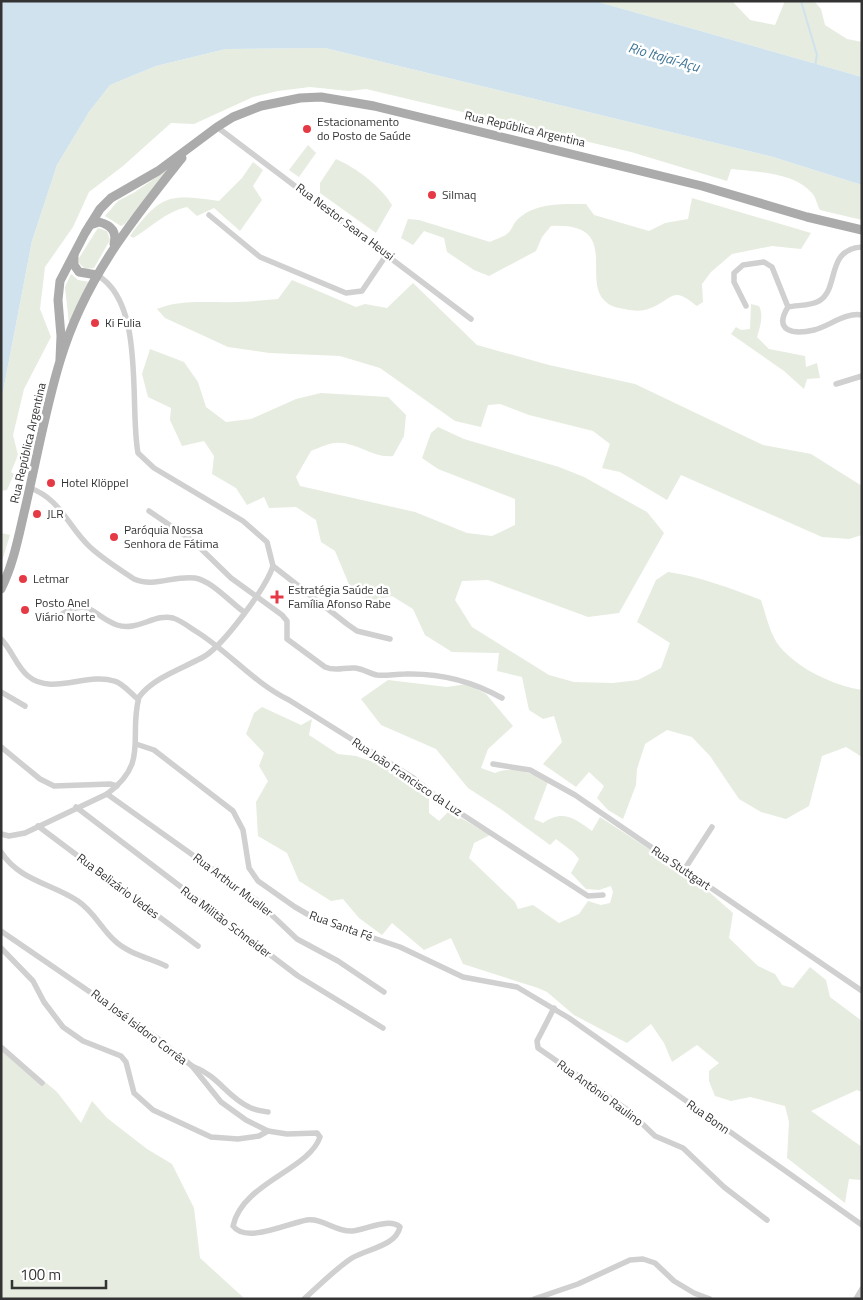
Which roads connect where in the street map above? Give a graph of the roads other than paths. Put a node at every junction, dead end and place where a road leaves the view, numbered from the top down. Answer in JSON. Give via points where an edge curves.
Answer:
{"nodes":[{"id":1,"x":217,"y":127,"type":"junction"},
{"id":2,"x":189,"y":149,"type":"junction"},
{"id":3,"x":209,"y":216,"type":"dead end"},
{"id":4,"x":89,"y":226,"type":"junction"},
{"id":5,"x":862,"y":230,"type":"edge"},
{"id":6,"x":114,"y":245,"type":"junction"},
{"id":7,"x":862,"y":247,"type":"edge"},
{"id":8,"x":75,"y":251,"type":"junction"},
{"id":9,"x":387,"y":254,"type":"junction"},
{"id":10,"x":97,"y":275,"type":"junction"},
{"id":11,"x":746,"y":306,"type":"dead end"},
{"id":12,"x":788,"y":307,"type":"junction"},
{"id":13,"x":862,"y":315,"type":"edge"},
{"id":14,"x":471,"y":319,"type":"dead end"},
{"id":15,"x":60,"y":359,"type":"junction"},
{"id":16,"x":862,"y":376,"type":"edge"},
{"id":17,"x":836,"y":384,"type":"dead end"},
{"id":18,"x":30,"y":488,"type":"junction"},
{"id":19,"x":149,"y":511,"type":"dead end"},
{"id":20,"x":273,"y":566,"type":"junction"},
{"id":21,"x":1,"y":589,"type":"edge"},
{"id":22,"x":255,"y":596,"type":"junction"},
{"id":23,"x":244,"y":612,"type":"junction"},
{"id":24,"x":62,"y":614,"type":"dead end"},
{"id":25,"x":1,"y":638,"type":"edge"},
{"id":26,"x":390,"y":639,"type":"dead end"},
{"id":27,"x":218,"y":645,"type":"junction"},
{"id":28,"x":1,"y":692,"type":"edge"},
{"id":29,"x":502,"y":698,"type":"dead end"},
{"id":30,"x":138,"y":699,"type":"junction"},
{"id":31,"x":25,"y":706,"type":"dead end"},
{"id":32,"x":136,"y":744,"type":"junction"},
{"id":33,"x":1,"y":747,"type":"edge"},
{"id":34,"x":493,"y":764,"type":"dead end"},
{"id":35,"x":117,"y":786,"type":"junction"},
{"id":36,"x":107,"y":794,"type":"junction"},
{"id":37,"x":76,"y":808,"type":"junction"},
{"id":38,"x":38,"y":826,"type":"junction"},
{"id":39,"x":712,"y":827,"type":"dead end"},
{"id":40,"x":1,"y":834,"type":"edge"},
{"id":41,"x":1,"y":852,"type":"edge"},
{"id":42,"x":684,"y":870,"type":"junction"},
{"id":43,"x":603,"y":895,"type":"dead end"},
{"id":44,"x":1,"y":931,"type":"edge"},
{"id":45,"x":198,"y":946,"type":"dead end"},
{"id":46,"x":1,"y":948,"type":"edge"},
{"id":47,"x":166,"y":966,"type":"dead end"},
{"id":48,"x":862,"y":991,"type":"edge"},
{"id":49,"x":384,"y":992,"type":"dead end"},
{"id":50,"x":554,"y":1008,"type":"junction"},
{"id":51,"x":383,"y":1028,"type":"dead end"},
{"id":52,"x":1,"y":1047,"type":"edge"},
{"id":53,"x":192,"y":1066,"type":"junction"},
{"id":54,"x":42,"y":1083,"type":"dead end"},
{"id":55,"x":268,"y":1112,"type":"dead end"},
{"id":56,"x":268,"y":1131,"type":"junction"},
{"id":57,"x":767,"y":1220,"type":"dead end"},
{"id":58,"x":862,"y":1225,"type":"edge"},
{"id":59,"x":862,"y":1289,"type":"edge"},
{"id":60,"x":304,"y":1299,"type":"edge"},
{"id":61,"x":534,"y":1299,"type":"edge"},
{"id":62,"x":710,"y":1299,"type":"edge"},
{"id":63,"x":856,"y":1299,"type":"edge"}],
"edges":[{"from":1,"to":2,"type":"main road","name":"Rua República Argentina"},
{"from":1,"to":5,"type":"main road","name":"Rua República Argentina","via":[[247,111],[274,102],[300,98],[340,99],[597,159]]},
{"from":1,"to":9,"type":"street","name":"Rua Nestor Seara Heusi"},
{"from":2,"to":4,"type":"main road","name":"Rua República Argentina","via":[[111,198]]},
{"from":2,"to":6,"type":"main road","name":"Rua República Argentina"},
{"from":3,"to":9,"type":"street","via":[[260,257],[346,293],[362,290]]},
{"from":4,"to":6,"type":"main road","via":[[99,222],[109,225],[114,233]]},
{"from":4,"to":8,"type":"main road","name":"Rua República Argentina"},
{"from":6,"to":10,"type":"main road","name":"Rua República Argentina"},
{"from":7,"to":12,"type":"street","via":[[849,249],[839,257],[824,298],[817,303]]},
{"from":8,"to":10,"type":"main road","via":[[75,268],[84,274]]},
{"from":8,"to":15,"type":"main road","name":"Rua República Argentina","via":[[59,289]]},
{"from":9,"to":14,"type":"street","name":"Rua Nestor Seara Heusi"},
{"from":10,"to":15,"type":"main road","name":"Rua República Argentina"},
{"from":10,"to":20,"type":"street","via":[[113,293],[126,316],[132,343],[138,453],[154,468],[243,520],[267,542]]},
{"from":11,"to":12,"type":"street","via":[[734,282],[734,273],[743,266],[764,262],[772,267]]},
{"from":12,"to":13,"type":"street","via":[[782,323],[791,332],[814,330],[842,318]]},
{"from":15,"to":18,"type":"main road","name":"Rua República Argentina"},
{"from":16,"to":17,"type":"street"},
{"from":18,"to":21,"type":"main road","name":"Rua República Argentina","via":[[14,556]]},
{"from":18,"to":23,"type":"street","via":[[59,506],[90,548],[134,579],[151,583],[196,578]]},
{"from":19,"to":22,"type":"street","via":[[193,541]]},
{"from":20,"to":22,"type":"street"},
{"from":20,"to":26,"type":"street","via":[[358,631]]},
{"from":22,"to":23,"type":"street"},
{"from":22,"to":29,"type":"street","via":[[287,621],[287,639],[331,670],[353,668],[374,675],[406,674],[457,679],[479,685]]},
{"from":23,"to":27,"type":"street"},
{"from":24,"to":27,"type":"street","name":"Rua João Francisco da Luz","via":[[78,606],[84,607],[126,627],[173,618]]},
{"from":25,"to":30,"type":"street","via":[[23,670],[36,681],[50,684],[88,679],[112,680]]},
{"from":27,"to":30,"type":"street","via":[[151,686]]},
{"from":27,"to":43,"type":"street","name":"Rua João Francisco da Luz","via":[[274,692],[412,777],[443,802],[588,896]]},
{"from":28,"to":31,"type":"street"},
{"from":30,"to":32,"type":"street"},
{"from":32,"to":35,"type":"street","via":[[132,766]]},
{"from":32,"to":50,"type":"street","name":"Rua Santa Fé","via":[[154,750],[233,811],[242,830],[249,868],[258,881],[296,907],[314,918],[400,947],[463,977],[517,988]]},
{"from":33,"to":35,"type":"street","via":[[40,779],[54,786]]},
{"from":34,"to":42,"type":"street","name":"Rua Stuttgart","via":[[530,770],[575,795]]},
{"from":35,"to":36,"type":"street"},
{"from":36,"to":37,"type":"street"},
{"from":36,"to":49,"type":"street","name":"Rua Arthur Mueller","via":[[256,900],[297,939],[338,961]]},
{"from":37,"to":38,"type":"street"},
{"from":37,"to":51,"type":"street","name":"Rua Militão Schneider","via":[[298,976]]},
{"from":38,"to":40,"type":"street","via":[[18,835]]},
{"from":38,"to":45,"type":"street","name":"Rua Belizário Vedes"},
{"from":39,"to":42,"type":"street"},
{"from":41,"to":47,"type":"street","via":[[23,875],[50,887],[96,916],[108,934],[124,948]]},
{"from":42,"to":48,"type":"street","name":"Rua Stuttgart"},
{"from":44,"to":53,"type":"street","name":"Rua José Isidoro Corrêa","via":[[109,1004]]},
{"from":46,"to":56,"type":"street","via":[[33,981],[63,1026],[83,1041],[121,1056],[126,1062],[134,1093],[153,1110],[211,1137],[238,1139],[259,1136]]},
{"from":50,"to":57,"type":"street","name":"Rua Antônio Raulino","via":[[537,1041],[538,1048],[629,1111],[655,1136],[684,1148],[724,1187]]},
{"from":50,"to":58,"type":"street","name":"Rua Bonn"},
{"from":52,"to":54,"type":"street"},
{"from":53,"to":55,"type":"street","via":[[211,1075],[241,1103]]},
{"from":53,"to":56,"type":"street","name":"Rua José Isidoro Corrêa","via":[[221,1102]]},
{"from":56,"to":60,"type":"street","name":"Rua José Isidoro Corrêa","via":[[286,1134],[310,1132],[320,1137],[317,1146],[307,1156],[261,1188],[238,1213],[233,1226],[236,1230],[243,1234],[262,1232],[308,1220],[324,1222],[345,1231],[392,1223],[400,1227],[391,1241],[351,1259]]},
{"from":59,"to":63,"type":"street"},
{"from":61,"to":62,"type":"street","via":[[578,1284],[630,1260],[643,1259],[655,1263],[674,1281]]}]}
